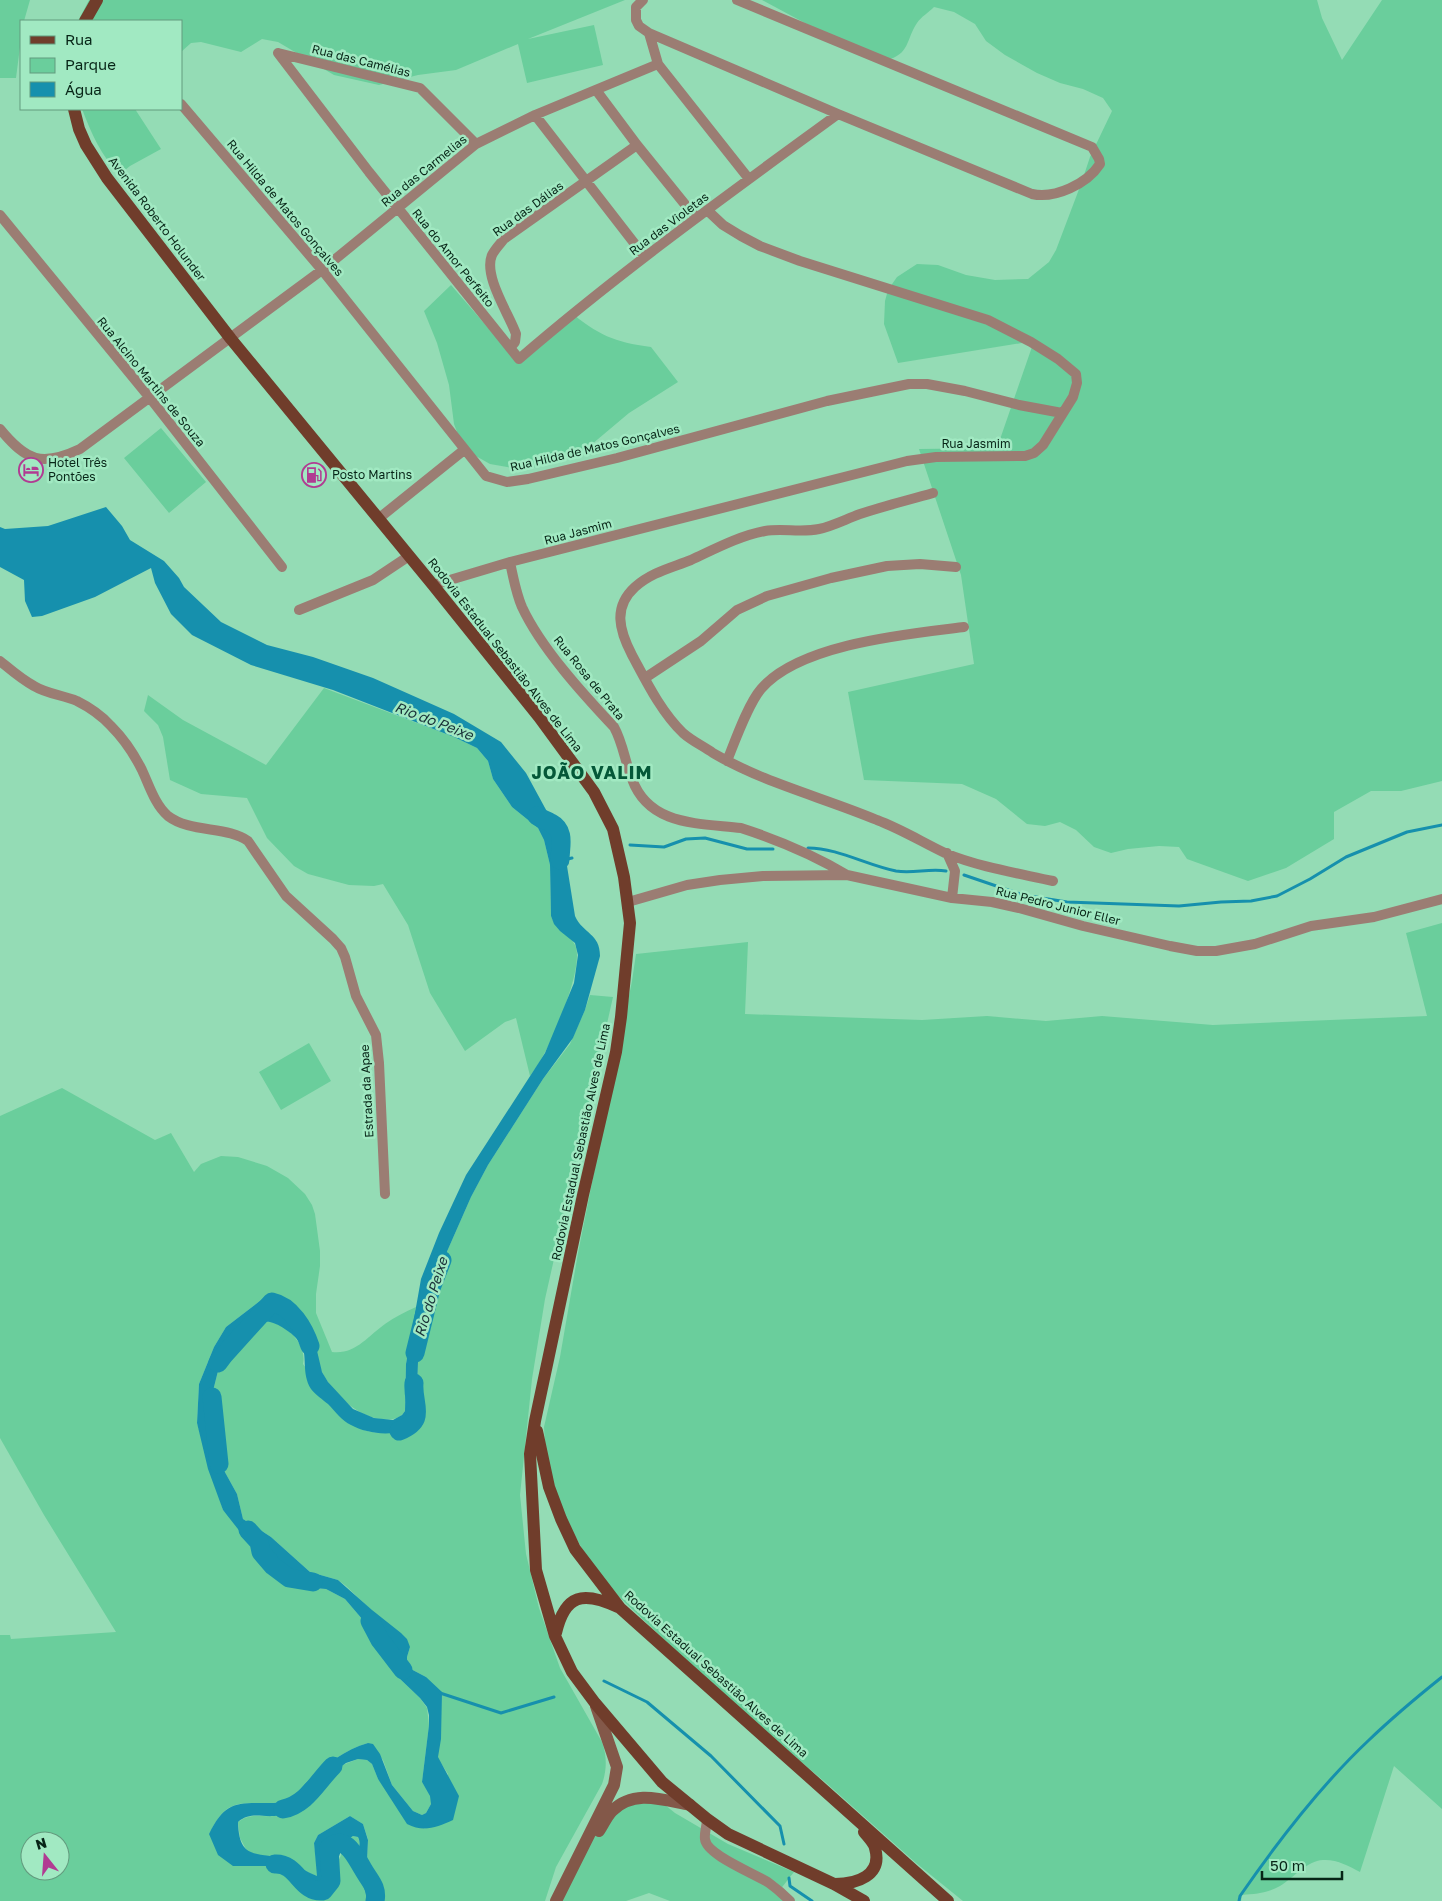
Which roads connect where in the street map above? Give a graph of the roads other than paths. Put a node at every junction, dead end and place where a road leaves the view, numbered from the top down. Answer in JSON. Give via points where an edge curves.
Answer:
{"nodes":[{"id":1,"x":96,"y":0,"type":"edge"},
{"id":2,"x":643,"y":0,"type":"edge"},
{"id":3,"x":737,"y":0,"type":"edge"},
{"id":4,"x":86,"y":20,"type":"edge"},
{"id":5,"x":648,"y":33,"type":"junction"},
{"id":6,"x":278,"y":53,"type":"joint"},
{"id":7,"x":658,"y":64,"type":"junction"},
{"id":8,"x":596,"y":90,"type":"junction"},
{"id":9,"x":182,"y":105,"type":"edge"},
{"id":10,"x":74,"y":110,"type":"edge"},
{"id":11,"x":838,"y":114,"type":"junction"},
{"id":12,"x":535,"y":116,"type":"junction"},
{"id":13,"x":476,"y":144,"type":"junction"},
{"id":14,"x":637,"y":145,"type":"junction"},
{"id":15,"x":749,"y":179,"type":"junction"},
{"id":16,"x":587,"y":182,"type":"junction"},
{"id":17,"x":398,"y":208,"type":"junction"},
{"id":18,"x":707,"y":210,"type":"junction"},
{"id":19,"x":0,"y":215,"type":"edge"},
{"id":20,"x":696,"y":218,"type":"junction"},
{"id":21,"x":645,"y":257,"type":"junction"},
{"id":22,"x":322,"y":270,"type":"junction"},
{"id":23,"x":231,"y":339,"type":"junction"},
{"id":24,"x":510,"y":348,"type":"junction"},
{"id":25,"x":519,"y":358,"type":"joint"},
{"id":26,"x":150,"y":398,"type":"junction"},
{"id":27,"x":1062,"y":413,"type":"junction"},
{"id":28,"x":0,"y":429,"type":"edge"},
{"id":29,"x":464,"y":450,"type":"junction"},
{"id":30,"x":933,"y":493,"type":"dead end"},
{"id":31,"x":378,"y":519,"type":"junction"},
{"id":32,"x":409,"y":556,"type":"junction"},
{"id":33,"x":510,"y":562,"type":"junction"},
{"id":34,"x":282,"y":567,"type":"dead end"},
{"id":35,"x":956,"y":567,"type":"dead end"},
{"id":36,"x":433,"y":585,"type":"junction"},
{"id":37,"x":299,"y":610,"type":"dead end"},
{"id":38,"x":964,"y":626,"type":"dead end"},
{"id":39,"x":0,"y":661,"type":"edge"},
{"id":40,"x":645,"y":678,"type":"junction"},
{"id":41,"x":727,"y":761,"type":"junction"},
{"id":42,"x":947,"y":853,"type":"junction"},
{"id":43,"x":847,"y":875,"type":"junction"},
{"id":44,"x":1053,"y":881,"type":"dead end"},
{"id":45,"x":952,"y":898,"type":"junction"},
{"id":46,"x":1442,"y":899,"type":"edge"},
{"id":47,"x":628,"y":902,"type":"junction"},
{"id":48,"x":386,"y":1194,"type":"dead end"},
{"id":49,"x":535,"y":1421,"type":"junction"},
{"id":50,"x":620,"y":1608,"type":"junction"},
{"id":51,"x":555,"y":1636,"type":"junction"},
{"id":52,"x":595,"y":1703,"type":"junction"},
{"id":53,"x":690,"y":1805,"type":"junction"},
{"id":54,"x":846,"y":1808,"type":"junction"},
{"id":55,"x":707,"y":1819,"type":"junction"},
{"id":56,"x":834,"y":1884,"type":"junction"},
{"id":57,"x":556,"y":1901,"type":"edge"},
{"id":58,"x":790,"y":1901,"type":"edge"},
{"id":59,"x":864,"y":1901,"type":"edge"},
{"id":60,"x":948,"y":1901,"type":"edge"}],
"edges":[{"from":1,"to":4,"type":"main road"},
{"from":2,"to":5,"type":"street","via":[[636,7],[635,15],[639,26]]},
{"from":3,"to":11,"type":"street","via":[[1092,147],[1100,164],[1087,178],[1073,186],[1040,195]]},
{"from":5,"to":7,"type":"street"},
{"from":5,"to":11,"type":"street"},
{"from":6,"to":13,"type":"street","name":"Rua das Camélias","via":[[420,88]]},
{"from":6,"to":17,"type":"street","name":"Rua do Amor Perfeito"},
{"from":7,"to":8,"type":"street","name":"Rua das Carmelias"},
{"from":7,"to":15,"type":"street"},
{"from":8,"to":12,"type":"street","name":"Rua das Carmelias"},
{"from":8,"to":14,"type":"street"},
{"from":9,"to":22,"type":"street","name":"Rua Hilda de Matos Gonçalves"},
{"from":10,"to":23,"type":"main road","name":"Avenida Roberto Holunder","via":[[79,129],[95,160]]},
{"from":11,"to":15,"type":"street","name":"Rua das Violetas"},
{"from":12,"to":13,"type":"street","name":"Rua das Carmelias"},
{"from":12,"to":16,"type":"street"},
{"from":13,"to":17,"type":"street","name":"Rua das Carmelias"},
{"from":14,"to":16,"type":"street","name":"Rua das Dálias"},
{"from":14,"to":20,"type":"street"},
{"from":15,"to":18,"type":"street","name":"Rua das Violetas"},
{"from":16,"to":21,"type":"street"},
{"from":16,"to":24,"type":"street","name":"Rua das Dálias","via":[[504,239],[492,256],[493,279],[516,334]]},
{"from":17,"to":22,"type":"street","name":"Rua das Carmelias"},
{"from":17,"to":24,"type":"street","name":"Rua do Amor Perfeito"},
{"from":18,"to":20,"type":"street","name":"Rua das Violetas"},
{"from":18,"to":27,"type":"street","name":"Rua Jasmim","via":[[723,225],[760,246],[988,320],[1031,342],[1076,374],[1076,389]]},
{"from":19,"to":26,"type":"street","name":"Rua Alcino Martins de Souza"},
{"from":20,"to":21,"type":"street","name":"Rua das Violetas"},
{"from":21,"to":25,"type":"street","name":"Rua das Violetas"},
{"from":22,"to":23,"type":"street","name":"Rua das Carmelias"},
{"from":22,"to":29,"type":"street","name":"Rua Hilda de Matos Gonçalves"},
{"from":23,"to":26,"type":"street","name":"Rua das Carmelias"},
{"from":23,"to":31,"type":"main road","name":"Rodovia Estadual Sebastião Alves de Lima"},
{"from":24,"to":25,"type":"street","name":"Rua do Amor Perfeito"},
{"from":26,"to":28,"type":"street","name":"Rua das Carmelias","via":[[80,450],[62,458],[44,460],[30,457],[12,444]]},
{"from":26,"to":34,"type":"street","name":"Rua Alcino Martins de Souza"},
{"from":27,"to":29,"type":"street","name":"Rua Hilda de Matos Gonçalves","via":[[965,391],[909,384],[826,401],[528,479],[507,482],[486,476]]},
{"from":27,"to":33,"type":"street","name":"Rua Jasmim","via":[[1040,449],[1025,456],[936,457],[907,462]]},
{"from":29,"to":31,"type":"street"},
{"from":30,"to":40,"type":"street","via":[[817,529],[777,530],[746,536],[650,576],[625,598],[620,611],[630,651]]},
{"from":31,"to":32,"type":"main road","name":"Rodovia Estadual Sebastião Alves de Lima"},
{"from":32,"to":36,"type":"main road","name":"Rodovia Estadual Sebastião Alves de Lima"},
{"from":32,"to":37,"type":"street","via":[[373,580]]},
{"from":33,"to":36,"type":"street","name":"Rua Jasmim"},
{"from":33,"to":43,"type":"street","name":"Rua Rosa de Prata","via":[[522,607],[533,627],[566,673],[614,727],[632,780],[647,805],[675,819],[740,828],[808,854]]},
{"from":35,"to":40,"type":"street","via":[[887,566],[767,596],[737,610],[701,641]]},
{"from":36,"to":47,"type":"main road","name":"Rodovia Estadual Sebastião Alves de Lima","via":[[539,717],[594,792],[613,829]]},
{"from":38,"to":41,"type":"street","via":[[900,635],[801,660],[759,691]]},
{"from":39,"to":48,"type":"street","name":"Estrada da Apae","via":[[34,687],[77,701],[111,726],[128,747],[167,815],[191,826],[248,841],[286,896],[340,948],[356,996],[376,1035]]},
{"from":40,"to":41,"type":"street","via":[[682,731]]},
{"from":41,"to":42,"type":"street","via":[[774,783],[877,820]]},
{"from":42,"to":44,"type":"street","via":[[984,866]]},
{"from":42,"to":45,"type":"street","via":[[955,871]]},
{"from":43,"to":45,"type":"street","name":"Rua Pedro Junior Eller"},
{"from":43,"to":47,"type":"street","name":"Rua Pedro Junior Eller","via":[[720,880],[687,885]]},
{"from":45,"to":46,"type":"street","name":"Rua Pedro Junior Eller","via":[[1020,908],[1197,951],[1255,944],[1311,926],[1391,914]]},
{"from":47,"to":49,"type":"main road","name":"Rodovia Estadual Sebastião Alves de Lima","via":[[629,945],[616,1052]]},
{"from":49,"to":50,"type":"main road","name":"Rodovia Estadual Sebastião Alves de Lima","via":[[549,1487],[561,1519],[575,1549]]},
{"from":49,"to":51,"type":"main road","name":"Rodovia Estadual Sebastião Alves de Lima","via":[[530,1454],[536,1570]]},
{"from":50,"to":51,"type":"main road","via":[[600,1599],[582,1598],[568,1604],[560,1615]]},
{"from":50,"to":54,"type":"main road","name":"Rodovia Estadual Sebastião Alves de Lima"},
{"from":51,"to":52,"type":"main road","name":"Rodovia Estadual Sebastião Alves de Lima","via":[[572,1672]]},
{"from":52,"to":53,"type":"main road","name":"Rodovia Estadual Sebastião Alves de Lima","via":[[662,1782]]},
{"from":52,"to":57,"type":"main road","via":[[616,1767],[614,1786]]},
{"from":53,"to":55,"type":"main road","name":"Rodovia Estadual Sebastião Alves de Lima"},
{"from":53,"to":57,"type":"main road","via":[[648,1796],[629,1800],[612,1811]]},
{"from":54,"to":56,"type":"main road","via":[[875,1847],[877,1859],[865,1879]]},
{"from":54,"to":60,"type":"main road","name":"Rodovia Estadual Sebastião Alves de Lima"},
{"from":55,"to":56,"type":"main road","name":"Rodovia Estadual Sebastião Alves de Lima","via":[[728,1834]]},
{"from":55,"to":58,"type":"street","via":[[704,1839],[707,1845],[769,1883]]},
{"from":56,"to":59,"type":"main road","name":"Rodovia Estadual Sebastião Alves de Lima"}]}
